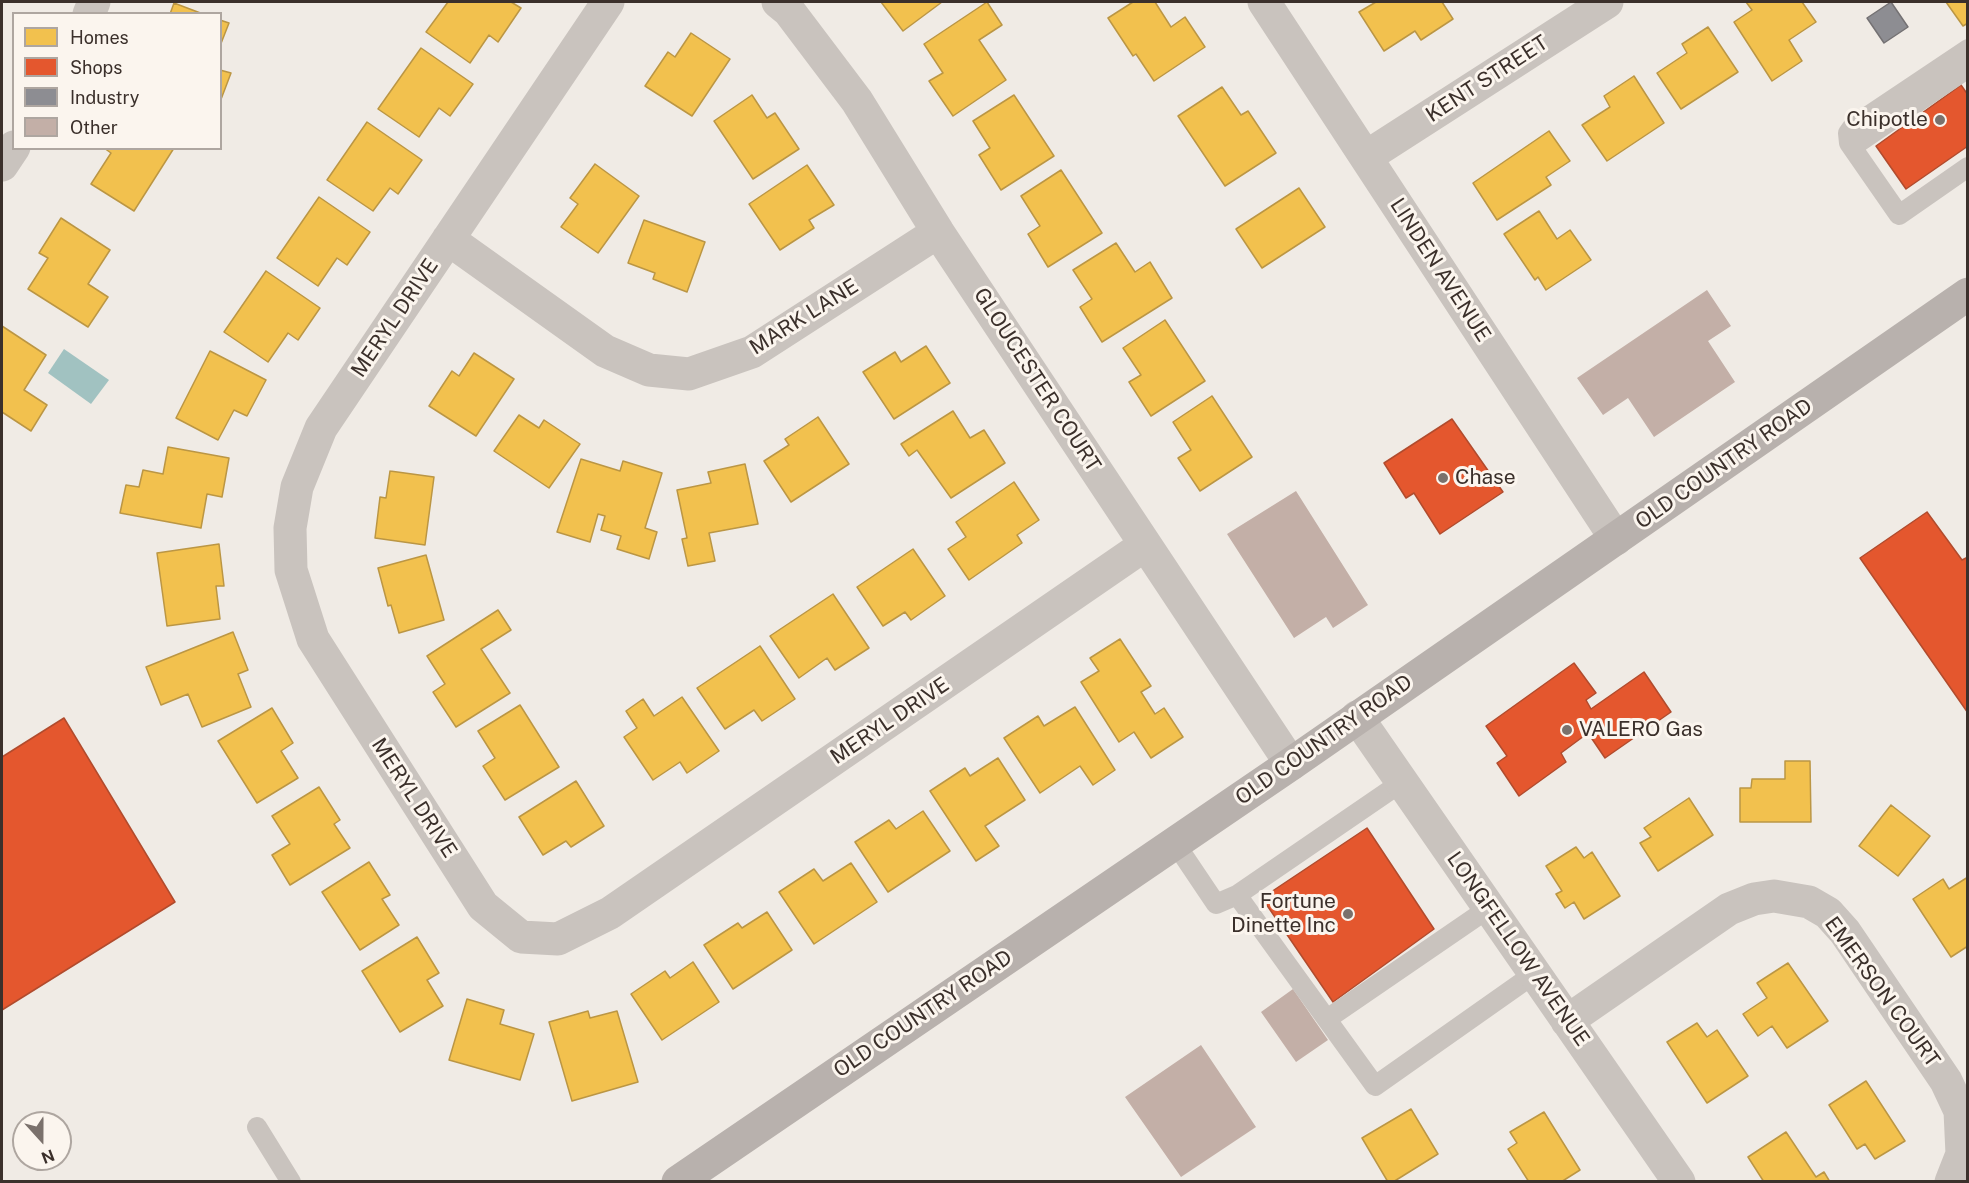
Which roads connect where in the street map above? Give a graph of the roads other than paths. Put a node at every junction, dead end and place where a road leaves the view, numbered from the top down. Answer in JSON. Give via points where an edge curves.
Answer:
{"nodes":[{"id":1,"x":608,"y":2,"type":"edge"},
{"id":2,"x":778,"y":2,"type":"edge"},
{"id":3,"x":1264,"y":2,"type":"edge"},
{"id":4,"x":1607,"y":2,"type":"edge"},
{"id":5,"x":1968,"y":49,"type":"edge"},
{"id":6,"x":1968,"y":68,"type":"edge"},
{"id":7,"x":1851,"y":147,"type":"junction"},
{"id":8,"x":12,"y":150,"type":"edge"},
{"id":9,"x":1366,"y":157,"type":"junction"},
{"id":10,"x":2,"y":165,"type":"edge"},
{"id":11,"x":1968,"y":167,"type":"edge"},
{"id":12,"x":938,"y":232,"type":"junction"},
{"id":13,"x":448,"y":239,"type":"junction"},
{"id":14,"x":1968,"y":294,"type":"edge"},
{"id":15,"x":1616,"y":539,"type":"junction"},
{"id":16,"x":1145,"y":545,"type":"junction"},
{"id":17,"x":1357,"y":717,"type":"junction"},
{"id":18,"x":1291,"y":764,"type":"junction"},
{"id":19,"x":1402,"y":782,"type":"junction"},
{"id":20,"x":1174,"y":843,"type":"junction"},
{"id":21,"x":1237,"y":895,"type":"junction"},
{"id":22,"x":1490,"y":908,"type":"junction"},
{"id":23,"x":1534,"y":974,"type":"junction"},
{"id":24,"x":1328,"y":1019,"type":"junction"},
{"id":25,"x":1567,"y":1021,"type":"junction"},
{"id":26,"x":257,"y":1127,"type":"dead end"},
{"id":27,"x":291,"y":1182,"type":"edge"},
{"id":28,"x":678,"y":1182,"type":"edge"},
{"id":29,"x":1679,"y":1182,"type":"edge"},
{"id":30,"x":1951,"y":1182,"type":"edge"}],
"edges":[{"from":1,"to":13,"type":"street","name":"MERYL DRIVE"},
{"from":2,"to":12,"type":"street","name":"GLOUCESTER COURT","via":[[789,11],[856,101]]},
{"from":3,"to":9,"type":"street","name":"LINDEN AVENUE"},
{"from":4,"to":9,"type":"street","name":"KENT STREET"},
{"from":5,"to":7,"type":"lane","via":[[1853,126],[1848,133]]},
{"from":6,"to":7,"type":"lane"},
{"from":7,"to":11,"type":"lane","via":[[1899,215]]},
{"from":8,"to":10,"type":"street"},
{"from":9,"to":15,"type":"street","name":"LINDEN AVENUE"},
{"from":12,"to":13,"type":"street","name":"MARK LANE","via":[[752,352],[689,374],[649,370],[605,351]]},
{"from":12,"to":16,"type":"street","name":"GLOUCESTER COURT"},
{"from":13,"to":16,"type":"street","name":"MERYL DRIVE","via":[[321,428],[297,487],[290,528],[291,570],[313,639],[331,670],[483,906],[520,937],[558,939],[610,913]]},
{"from":14,"to":15,"type":"main road","name":"OLD COUNTRY ROAD"},
{"from":15,"to":17,"type":"main road","name":"OLD COUNTRY ROAD"},
{"from":16,"to":18,"type":"street","name":"GLOUCESTER COURT"},
{"from":17,"to":18,"type":"main road","name":"OLD COUNTRY ROAD"},
{"from":17,"to":19,"type":"street","name":"LONGFELLOW AVENUE"},
{"from":18,"to":20,"type":"main road","name":"OLD COUNTRY ROAD"},
{"from":19,"to":21,"type":"lane"},
{"from":19,"to":22,"type":"street","name":"LONGFELLOW AVENUE"},
{"from":20,"to":21,"type":"lane","via":[[1216,904]]},
{"from":20,"to":28,"type":"main road","name":"OLD COUNTRY ROAD"},
{"from":21,"to":24,"type":"lane"},
{"from":22,"to":23,"type":"street","name":"LONGFELLOW AVENUE"},
{"from":22,"to":24,"type":"lane"},
{"from":23,"to":24,"type":"lane","via":[[1375,1086]]},
{"from":23,"to":25,"type":"street","name":"LONGFELLOW AVENUE"},
{"from":25,"to":29,"type":"street","name":"LONGFELLOW AVENUE"},
{"from":25,"to":30,"type":"street","name":"EMERSON COURT","via":[[1729,909],[1774,896],[1809,902],[1828,913],[1845,933],[1946,1081],[1960,1111],[1962,1154]]},
{"from":26,"to":27,"type":"lane"}]}
